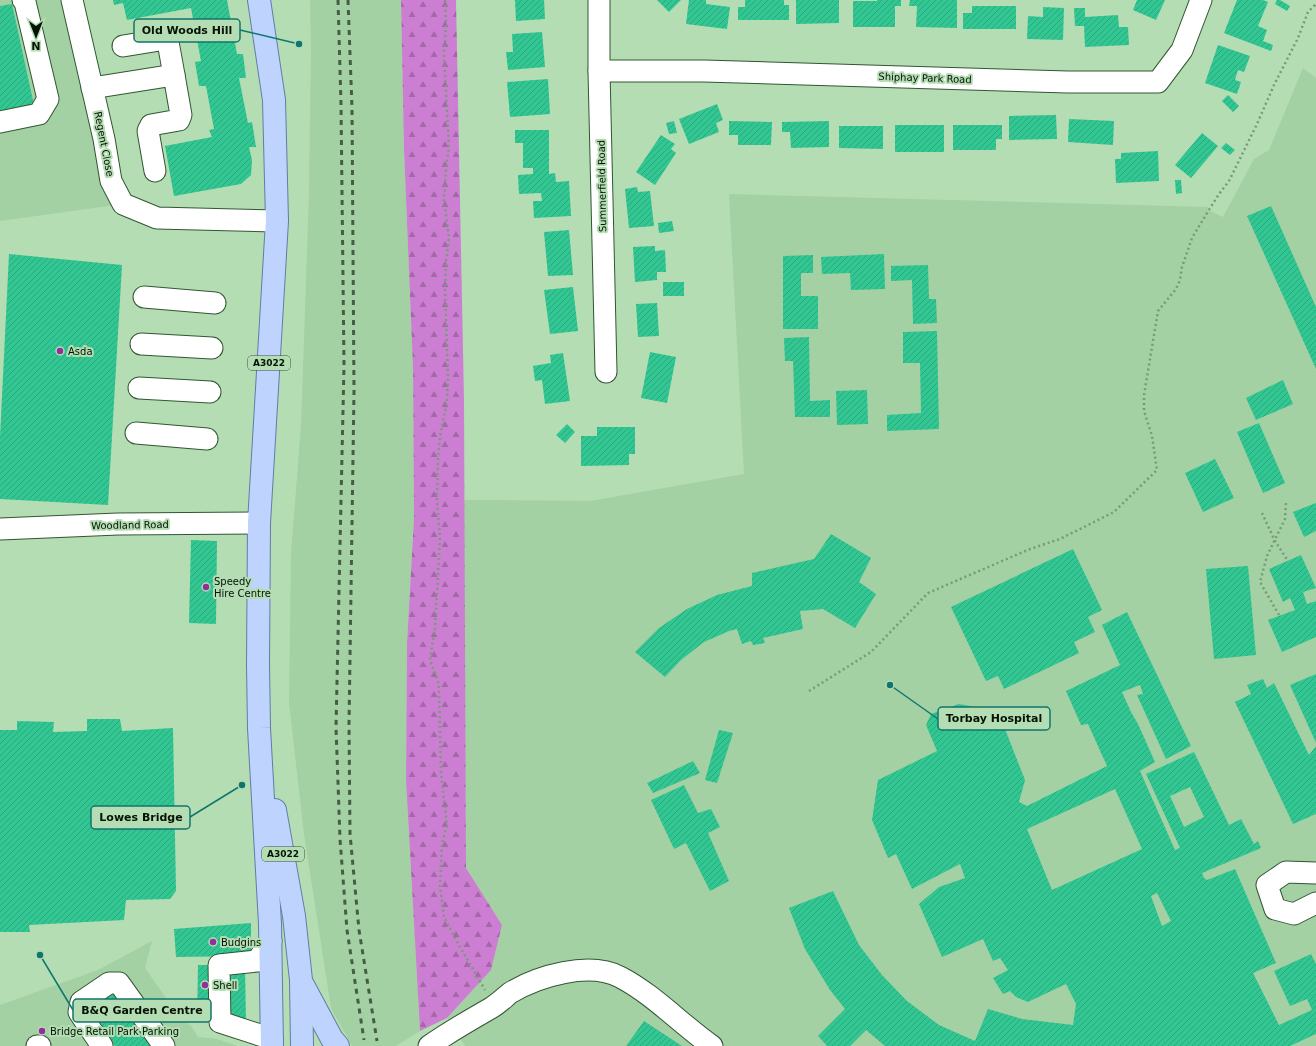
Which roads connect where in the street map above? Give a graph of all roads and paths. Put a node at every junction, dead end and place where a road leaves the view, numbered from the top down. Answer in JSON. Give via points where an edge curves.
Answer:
{"nodes":[{"id":1,"x":23,"y":0,"type":"edge"},
{"id":2,"x":72,"y":0,"type":"edge"},
{"id":3,"x":259,"y":0,"type":"edge"},
{"id":4,"x":445,"y":0,"type":"edge"},
{"id":5,"x":599,"y":0,"type":"edge"},
{"id":6,"x":1201,"y":0,"type":"edge"},
{"id":7,"x":1316,"y":4,"type":"edge"},
{"id":8,"x":123,"y":46,"type":"dead end"},
{"id":9,"x":599,"y":71,"type":"junction"},
{"id":10,"x":174,"y":75,"type":"junction"},
{"id":11,"x":92,"y":88,"type":"junction"},
{"id":12,"x":0,"y":122,"type":"edge"},
{"id":13,"x":155,"y":171,"type":"dead end"},
{"id":14,"x":277,"y":221,"type":"junction"},
{"id":15,"x":144,"y":297,"type":"dead end"},
{"id":16,"x":215,"y":303,"type":"dead end"},
{"id":17,"x":141,"y":344,"type":"dead end"},
{"id":18,"x":212,"y":348,"type":"dead end"},
{"id":19,"x":606,"y":372,"type":"dead end"},
{"id":20,"x":138,"y":388,"type":"dead end"},
{"id":21,"x":210,"y":392,"type":"dead end"},
{"id":22,"x":136,"y":433,"type":"dead end"},
{"id":23,"x":207,"y":439,"type":"dead end"},
{"id":24,"x":1286,"y":502,"type":"dead end"},
{"id":25,"x":1262,"y":513,"type":"dead end"},
{"id":26,"x":259,"y":523,"type":"junction"},
{"id":27,"x":0,"y":529,"type":"edge"},
{"id":28,"x":1275,"y":541,"type":"junction"},
{"id":29,"x":1288,"y":561,"type":"dead end"},
{"id":30,"x":1279,"y":615,"type":"dead end"},
{"id":31,"x":809,"y":691,"type":"dead end"},
{"id":32,"x":259,"y":728,"type":"junction"},
{"id":33,"x":1316,"y":873,"type":"edge"},
{"id":34,"x":1316,"y":903,"type":"edge"},
{"id":35,"x":271,"y":941,"type":"junction"},
{"id":36,"x":301,"y":980,"type":"junction"},
{"id":37,"x":495,"y":1005,"type":"junction"},
{"id":38,"x":272,"y":1042,"type":"edge"},
{"id":39,"x":37,"y":1046,"type":"edge"},
{"id":40,"x":40,"y":1046,"type":"edge"},
{"id":41,"x":102,"y":1046,"type":"edge"},
{"id":42,"x":164,"y":1046,"type":"edge"},
{"id":43,"x":302,"y":1046,"type":"edge"},
{"id":44,"x":338,"y":1046,"type":"edge"},
{"id":45,"x":429,"y":1046,"type":"edge"},
{"id":46,"x":712,"y":1046,"type":"edge"}],
"edges":[{"from":1,"to":12,"type":"street","via":[[48,99],[39,114]]},
{"from":2,"to":11,"type":"street","name":"Regent Close"},
{"from":3,"to":14,"type":"main road","number":"A3022","via":[[274,100]]},
{"from":4,"to":37,"type":"path","via":[[444,55],[449,147],[444,200],[449,238],[445,290],[448,379],[438,459],[437,501],[440,538],[435,628],[430,660],[439,690],[441,772],[447,825],[442,844],[440,886],[444,917]]},
{"from":5,"to":9,"type":"street","name":"Summerfield Road"},
{"from":6,"to":9,"type":"street","name":"Shiphay Park Road","via":[[1182,50],[1158,82],[1068,82],[704,71]]},
{"from":7,"to":31,"type":"path","via":[[1308,12],[1229,181],[1192,238],[1176,289],[1158,312],[1144,395],[1144,411],[1152,436],[1157,470],[1114,512],[1060,539],[1030,549],[928,593],[871,652]]},
{"from":8,"to":10,"type":"street","via":[[160,40],[168,42]]},
{"from":9,"to":19,"type":"street","name":"Summerfield Road"},
{"from":10,"to":11,"type":"street"},
{"from":10,"to":13,"type":"street","via":[[181,115],[179,120],[151,125],[148,131]]},
{"from":11,"to":14,"type":"street","name":"Regent Close","via":[[111,181],[124,204],[157,218]]},
{"from":14,"to":26,"type":"main road","number":"A3022"},
{"from":15,"to":16,"type":"street"},
{"from":17,"to":18,"type":"street"},
{"from":20,"to":21,"type":"street"},
{"from":22,"to":23,"type":"street"},
{"from":24,"to":28,"type":"path","via":[[1285,519]]},
{"from":25,"to":28,"type":"path"},
{"from":26,"to":27,"type":"street","name":"Woodland Road","via":[[118,524]]},
{"from":26,"to":32,"type":"main road","number":"A3022"},
{"from":28,"to":29,"type":"path"},
{"from":28,"to":30,"type":"path","via":[[1267,556],[1260,582]]},
{"from":32,"to":35,"type":"main road","number":"A3022"},
{"from":32,"to":36,"type":"main road","number":"A3022","via":[[294,916]]},
{"from":33,"to":34,"type":"street","via":[[1286,872],[1267,885],[1275,909],[1294,914]]},
{"from":35,"to":38,"type":"main road","number":"A3022"},
{"from":35,"to":38,"type":"street","via":[[257,961],[219,965],[219,972],[220,1022]]},
{"from":36,"to":43,"type":"main road","number":"A3022"},
{"from":36,"to":44,"type":"main road"},
{"from":37,"to":45,"type":"street"},
{"from":37,"to":46,"type":"street","via":[[510,994],[552,976],[579,970],[606,972],[634,985]]},
{"from":39,"to":40,"type":"street"},
{"from":41,"to":42,"type":"street","via":[[79,1012],[81,1002],[109,983],[119,983]]}]}
